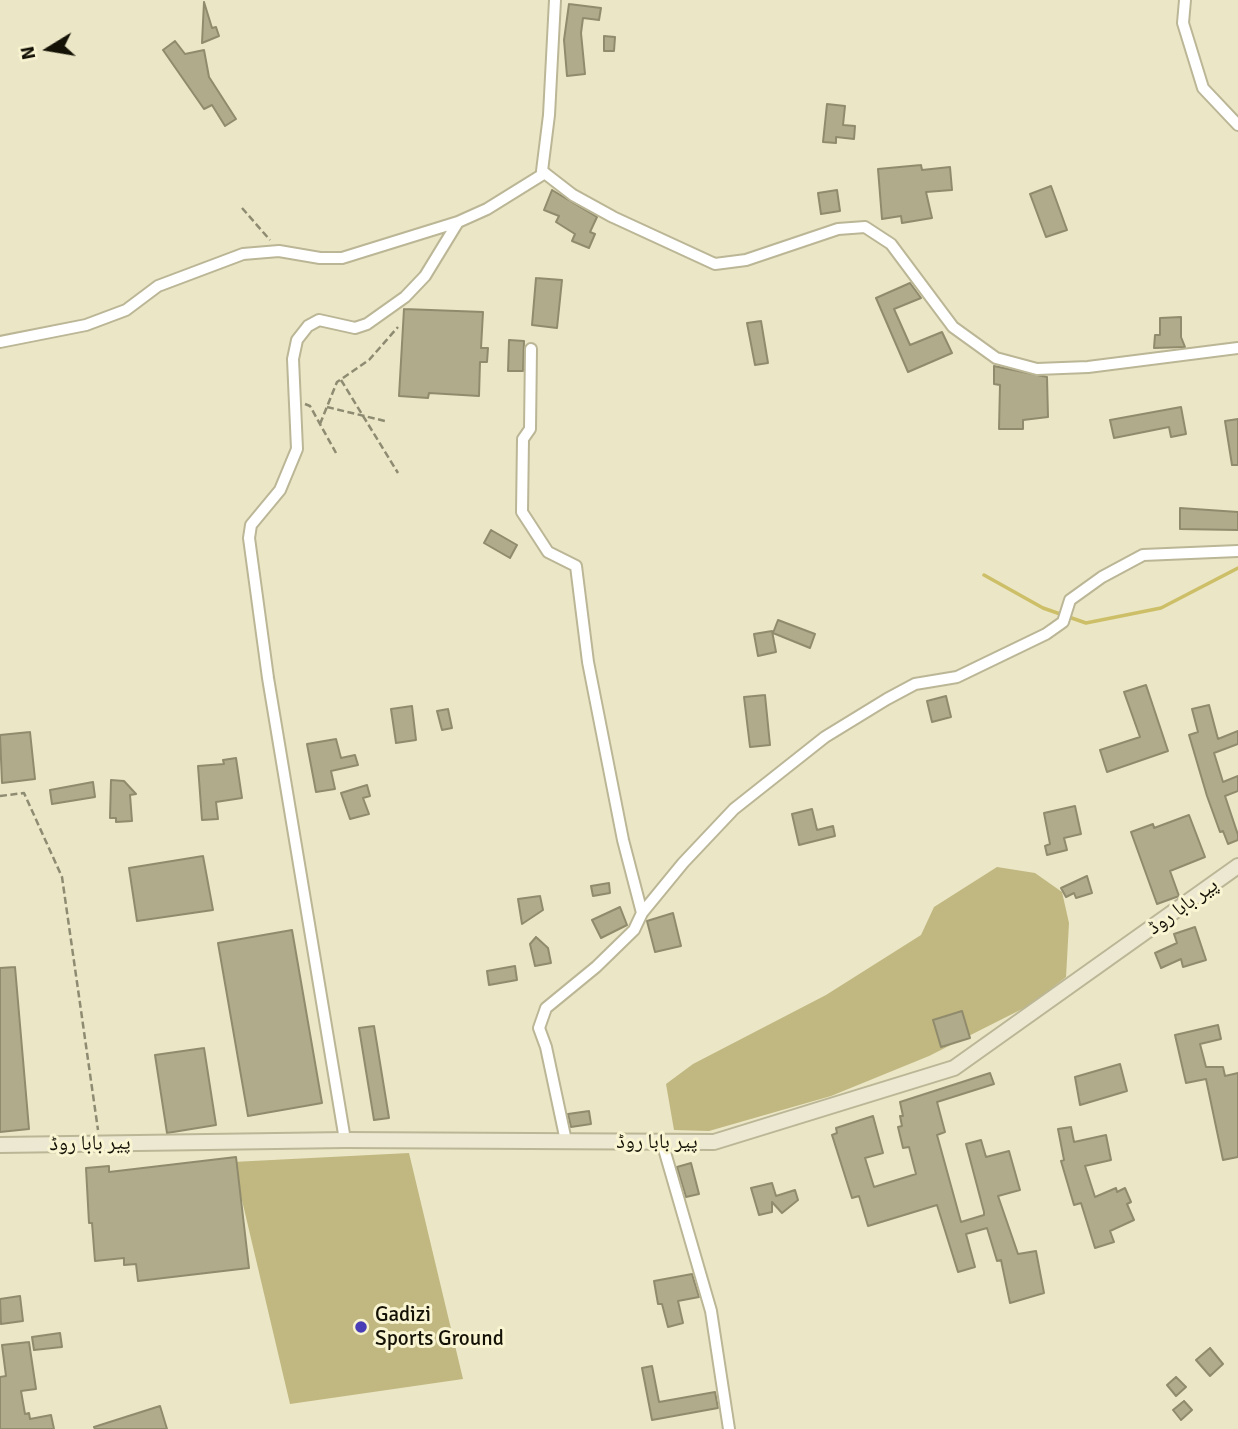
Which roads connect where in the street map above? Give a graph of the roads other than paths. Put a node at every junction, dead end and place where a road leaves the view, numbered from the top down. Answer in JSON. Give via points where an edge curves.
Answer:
{"nodes":[{"id":1,"x":555,"y":0,"type":"edge"},
{"id":2,"x":1185,"y":0,"type":"edge"},
{"id":3,"x":1238,"y":125,"type":"edge"},
{"id":4,"x":545,"y":173,"type":"junction"},
{"id":5,"x":458,"y":222,"type":"junction"},
{"id":6,"x":0,"y":342,"type":"edge"},
{"id":7,"x":1238,"y":348,"type":"edge"},
{"id":8,"x":531,"y":349,"type":"dead end"},
{"id":9,"x":1238,"y":551,"type":"edge"},
{"id":10,"x":1238,"y":866,"type":"edge"},
{"id":11,"x":642,"y":913,"type":"junction"},
{"id":12,"x":345,"y":1140,"type":"junction"},
{"id":13,"x":565,"y":1141,"type":"junction"},
{"id":14,"x":662,"y":1142,"type":"junction"},
{"id":15,"x":0,"y":1145,"type":"edge"},
{"id":16,"x":729,"y":1429,"type":"edge"}],
"edges":[{"from":1,"to":4,"type":"street"},
{"from":2,"to":3,"type":"street","via":[[1183,23],[1203,89]]},
{"from":4,"to":5,"type":"street"},
{"from":4,"to":7,"type":"street","via":[[613,217],[715,264],[746,260],[838,229],[865,227],[891,244],[953,327],[996,358],[1037,369]]},
{"from":5,"to":6,"type":"street","via":[[342,258],[279,251],[243,254],[158,286],[126,310],[86,325]]},
{"from":5,"to":12,"type":"street","via":[[425,276],[405,297],[355,328],[319,320],[297,341],[293,359],[297,449],[280,490],[251,525],[278,746]]},
{"from":8,"to":11,"type":"street","via":[[522,512],[548,552],[576,566],[588,662]]},
{"from":9,"to":11,"type":"street","via":[[1143,555],[1070,600],[1062,622],[1046,634],[957,677],[915,684],[825,737],[734,809]]},
{"from":10,"to":14,"type":"main road","name":"پیر بابا روڈ","via":[[954,1068],[714,1142]]},
{"from":11,"to":13,"type":"street","via":[[634,930],[596,967],[545,1007],[539,1028]]},
{"from":12,"to":13,"type":"main road","name":"پیر بابا روڈ"},
{"from":12,"to":15,"type":"main road","name":"پیر بابا روڈ"},
{"from":13,"to":14,"type":"main road","name":"پیر بابا روڈ"},
{"from":14,"to":16,"type":"street","via":[[710,1311]]}]}
